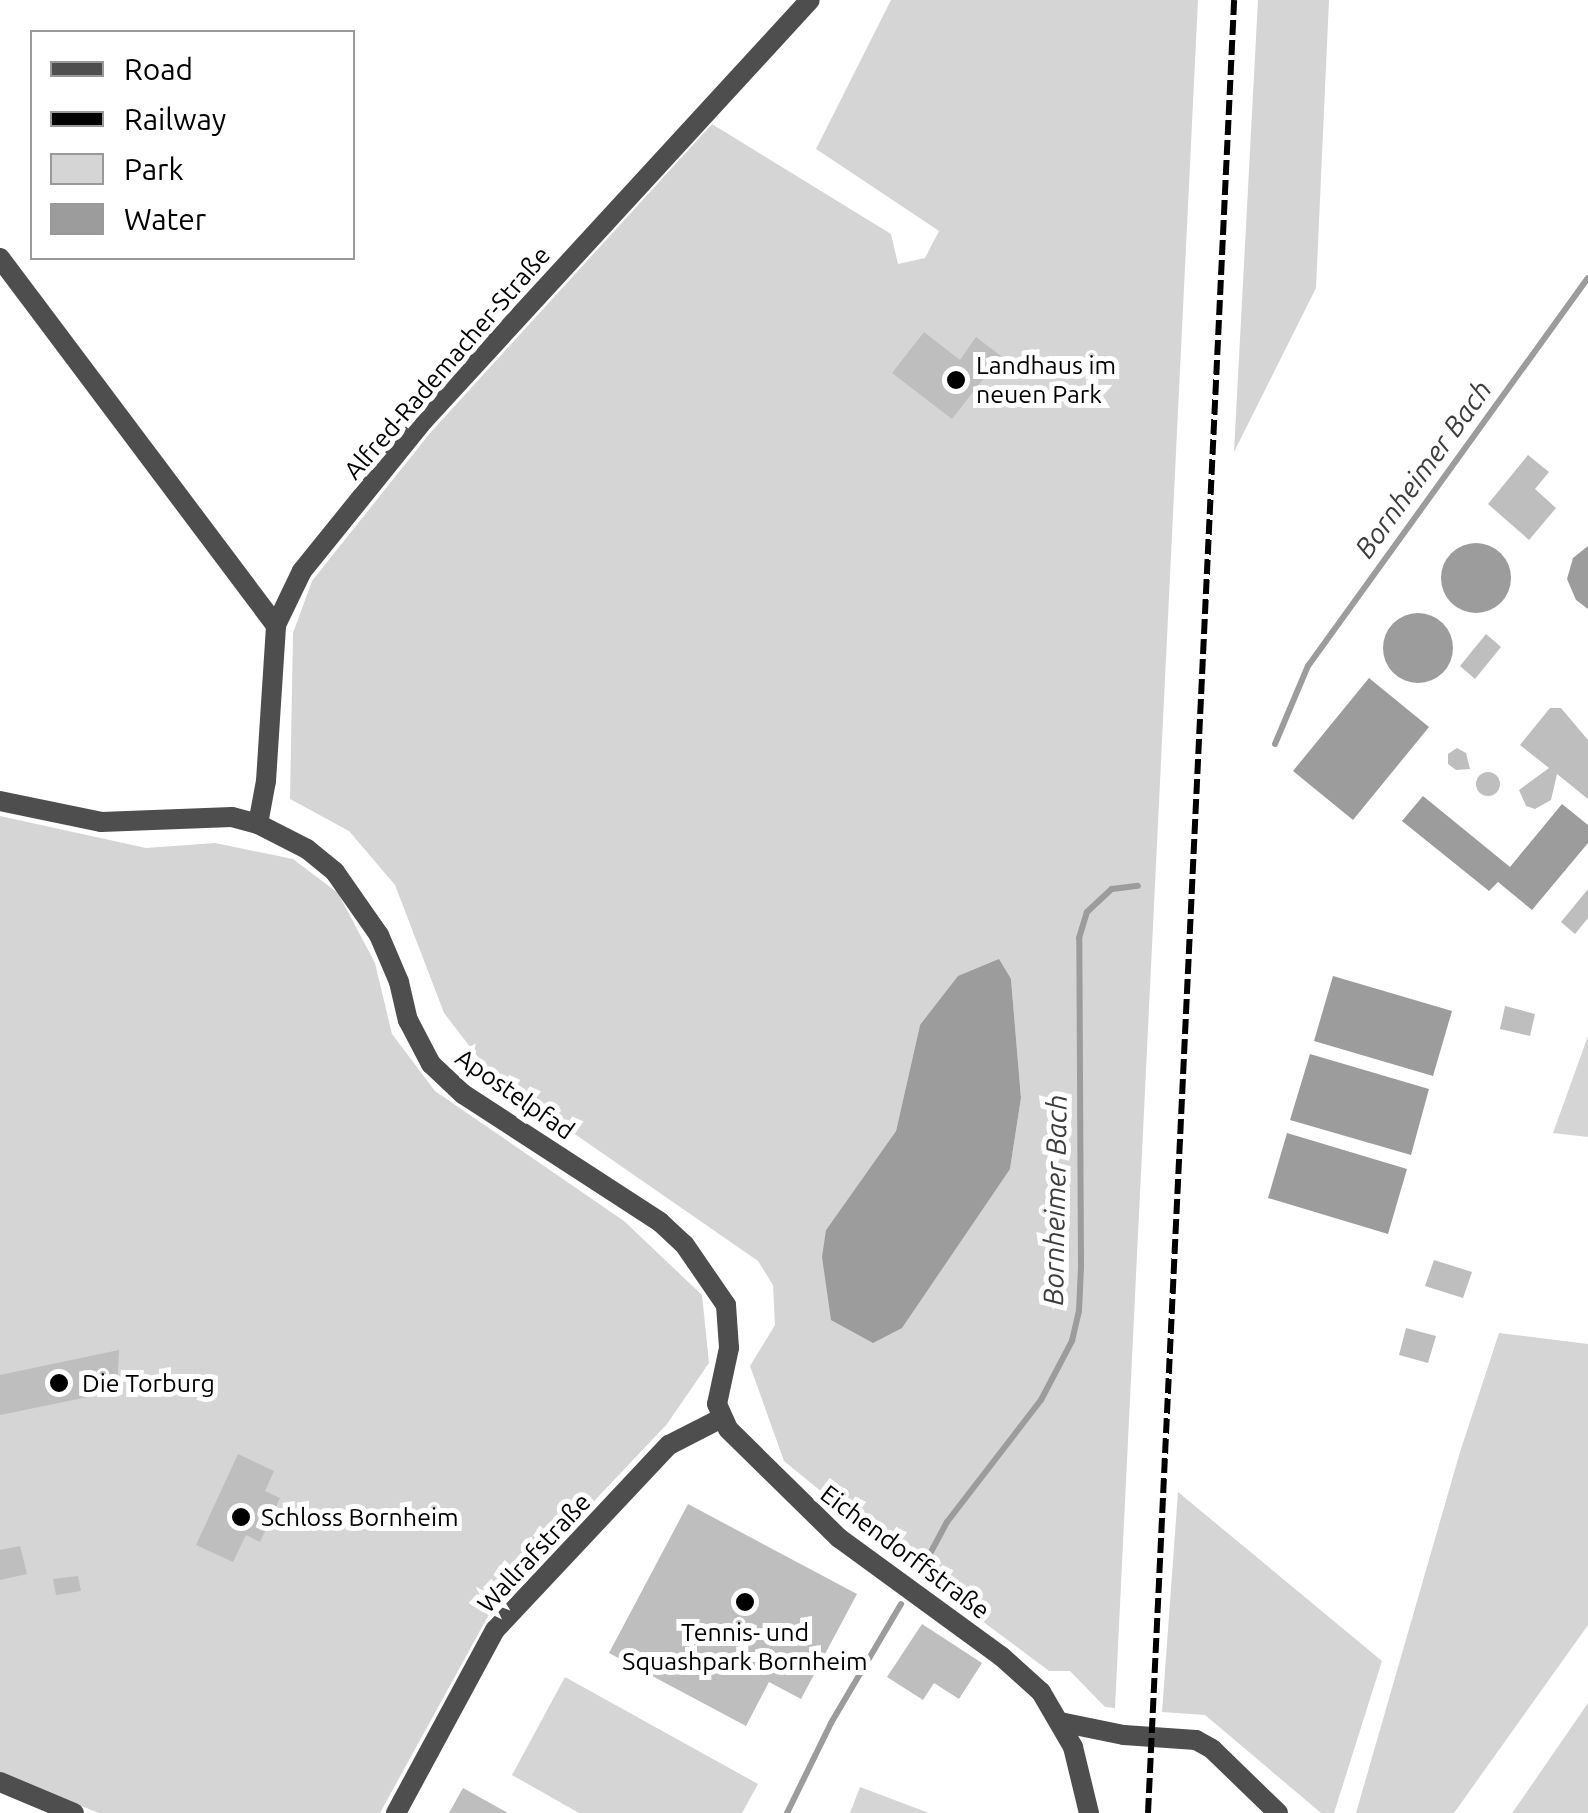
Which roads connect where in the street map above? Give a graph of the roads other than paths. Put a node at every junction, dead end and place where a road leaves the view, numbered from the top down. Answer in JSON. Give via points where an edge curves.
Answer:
{"nodes":[{"id":1,"x":810,"y":0,"type":"edge"},
{"id":2,"x":0,"y":258,"type":"edge"},
{"id":3,"x":276,"y":625,"type":"junction"},
{"id":4,"x":0,"y":801,"type":"edge"},
{"id":5,"x":258,"y":824,"type":"junction"},
{"id":6,"x":722,"y":1418,"type":"junction"},
{"id":7,"x":1060,"y":1722,"type":"junction"},
{"id":8,"x":0,"y":1782,"type":"edge"},
{"id":9,"x":74,"y":1813,"type":"edge"},
{"id":10,"x":396,"y":1813,"type":"edge"},
{"id":11,"x":1089,"y":1813,"type":"edge"},
{"id":12,"x":1278,"y":1813,"type":"edge"}],
"edges":[{"from":1,"to":3,"type":"street","name":"Alfred-Rademacher-Straße","via":[[424,420],[302,571]]},
{"from":2,"to":3,"type":"street"},
{"from":3,"to":5,"type":"street","name":"Alfred-Rademacher-Straße"},
{"from":4,"to":5,"type":"street","name":"Apostelpfad","via":[[101,822],[216,815]]},
{"from":5,"to":6,"type":"street","name":"Apostelpfad","via":[[307,849],[350,889],[390,958],[414,1035],[442,1076],[660,1222],[707,1273],[730,1326],[717,1390]]},
{"from":6,"to":7,"type":"street","name":"Eichendorffstraße","via":[[839,1538],[1001,1656],[1041,1692]]},
{"from":6,"to":10,"type":"street","name":"Wallrafstraße","via":[[669,1445],[495,1630]]},
{"from":7,"to":11,"type":"street","name":"Eichendorffstraße","via":[[1074,1748]]},
{"from":7,"to":12,"type":"street","via":[[1196,1740]]},
{"from":8,"to":9,"type":"street"}]}
